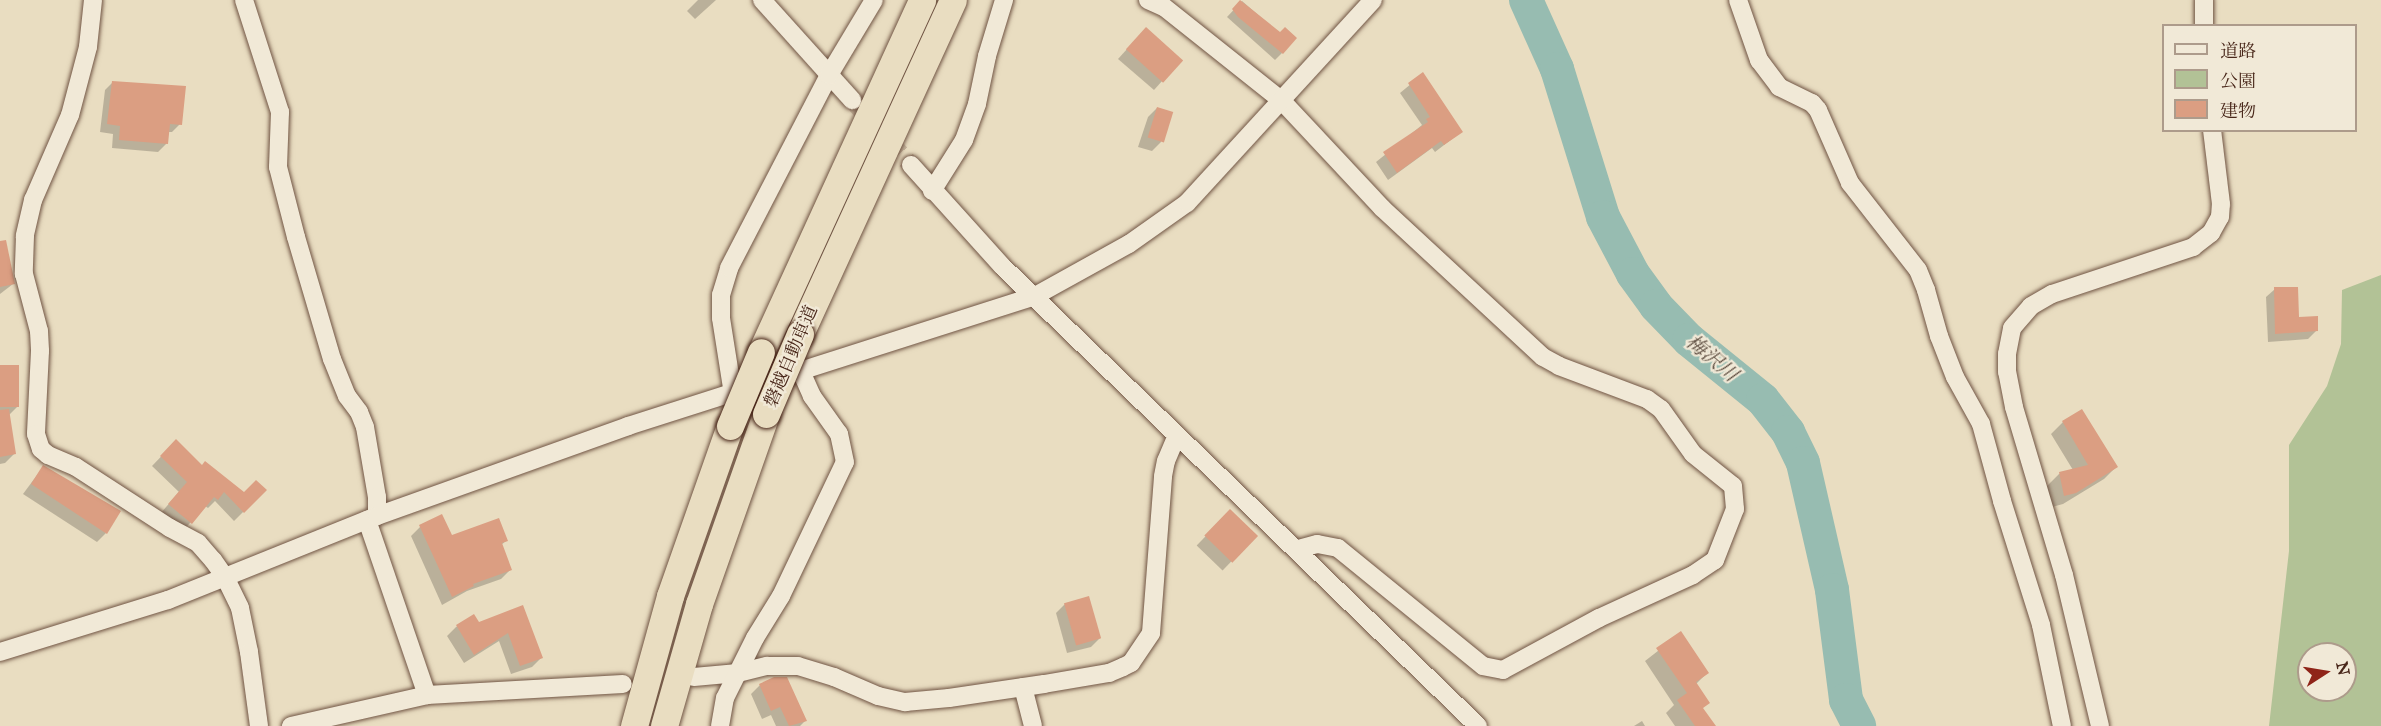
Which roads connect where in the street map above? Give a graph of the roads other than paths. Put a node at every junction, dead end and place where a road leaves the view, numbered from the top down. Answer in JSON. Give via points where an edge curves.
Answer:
{"nodes":[{"id":1,"x":93,"y":0,"type":"edge"},
{"id":2,"x":244,"y":0,"type":"edge"},
{"id":3,"x":762,"y":0,"type":"edge"},
{"id":4,"x":874,"y":0,"type":"edge"},
{"id":5,"x":922,"y":0,"type":"edge"},
{"id":6,"x":953,"y":0,"type":"edge"},
{"id":7,"x":1005,"y":0,"type":"edge"},
{"id":8,"x":1148,"y":0,"type":"edge"},
{"id":9,"x":1373,"y":0,"type":"edge"},
{"id":10,"x":1738,"y":0,"type":"edge"},
{"id":11,"x":2204,"y":0,"type":"edge"},
{"id":12,"x":2204,"y":24,"type":"edge"},
{"id":13,"x":829,"y":75,"type":"junction"},
{"id":14,"x":852,"y":100,"type":"tunnel mouth"},
{"id":15,"x":1281,"y":100,"type":"junction"},
{"id":16,"x":2212,"y":132,"type":"edge"},
{"id":17,"x":911,"y":165,"type":"tunnel mouth"},
{"id":18,"x":932,"y":191,"type":"junction"},
{"id":19,"x":1035,"y":296,"type":"junction"},
{"id":20,"x":801,"y":371,"type":"junction"},
{"id":21,"x":733,"y":394,"type":"junction"},
{"id":22,"x":1177,"y":435,"type":"junction"},
{"id":23,"x":372,"y":518,"type":"junction"},
{"id":24,"x":1298,"y":549,"type":"junction"},
{"id":25,"x":225,"y":577,"type":"junction"},
{"id":26,"x":0,"y":652,"type":"edge"},
{"id":27,"x":738,"y":673,"type":"junction"},
{"id":28,"x":694,"y":677,"type":"dead end"},
{"id":29,"x":623,"y":684,"type":"dead end"},
{"id":30,"x":1023,"y":687,"type":"junction"},
{"id":31,"x":427,"y":695,"type":"junction"},
{"id":32,"x":259,"y":726,"type":"edge"},
{"id":33,"x":291,"y":726,"type":"edge"},
{"id":34,"x":634,"y":726,"type":"edge"},
{"id":35,"x":664,"y":726,"type":"edge"},
{"id":36,"x":720,"y":726,"type":"edge"},
{"id":37,"x":1033,"y":726,"type":"edge"},
{"id":38,"x":1478,"y":726,"type":"edge"},
{"id":39,"x":2062,"y":726,"type":"edge"},
{"id":40,"x":2100,"y":726,"type":"edge"}],
"edges":[{"from":1,"to":25,"type":"street","via":[[88,47],[70,115],[33,200],[25,236],[24,274],[39,331],[36,434],[41,449],[48,455],[76,467],[198,543]]},
{"from":2,"to":23,"type":"street","via":[[280,111],[278,167],[296,237],[332,359],[365,427],[377,497]]},
{"from":3,"to":13,"type":"street"},
{"from":4,"to":13,"type":"street"},
{"from":5,"to":34,"type":"highway","name":"磐越自動車道","bridge":true,"via":[[730,426],[670,596]]},
{"from":6,"to":35,"type":"highway","name":"磐越自動車道","bridge":true,"via":[[766,414],[699,604]]},
{"from":7,"to":18,"type":"street","via":[[967,131]]},
{"from":8,"to":15,"type":"street","via":[[1164,8]]},
{"from":9,"to":15,"type":"street"},
{"from":10,"to":39,"type":"street","via":[[1759,60],[1779,87],[1818,110],[1850,183],[1918,270],[1938,336],[1981,424],[2041,625]]},
{"from":11,"to":12,"type":"street"},
{"from":13,"to":14,"type":"street"},
{"from":13,"to":21,"type":"street","via":[[729,268],[721,295],[721,318]]},
{"from":15,"to":19,"type":"street","via":[[1187,202],[1129,244]]},
{"from":15,"to":24,"type":"street","via":[[1382,208],[1543,357],[1637,394],[1661,409],[1693,454],[1733,486],[1735,502],[1724,543],[1706,567],[1559,638],[1503,670],[1483,666],[1338,548],[1317,544]]},
{"from":16,"to":40,"type":"street","via":[[2221,204],[2220,217],[2211,233],[2193,247],[2052,294],[2031,306],[2012,328],[2007,354],[2014,407],[2064,575]]},
{"from":17,"to":18,"type":"street"},
{"from":18,"to":19,"type":"street"},
{"from":19,"to":20,"type":"street"},
{"from":19,"to":22,"type":"street"},
{"from":20,"to":21,"type":"street"},
{"from":20,"to":27,"type":"street","via":[[812,396],[843,442],[844,462],[781,596]]},
{"from":21,"to":23,"type":"street","via":[[628,426]]},
{"from":22,"to":24,"type":"street"},
{"from":22,"to":30,"type":"street","via":[[1165,468],[1151,633],[1143,647],[1131,663],[1109,674]]},
{"from":23,"to":25,"type":"street"},
{"from":23,"to":31,"type":"street"},
{"from":24,"to":38,"type":"street"},
{"from":25,"to":26,"type":"street","via":[[168,600]]},
{"from":25,"to":32,"type":"street","via":[[240,608]]},
{"from":27,"to":28,"type":"street"},
{"from":27,"to":30,"type":"street","via":[[767,666],[798,666],[905,702]]},
{"from":27,"to":36,"type":"street","via":[[725,698]]},
{"from":29,"to":31,"type":"street"},
{"from":30,"to":37,"type":"street"},
{"from":31,"to":33,"type":"street"}]}
